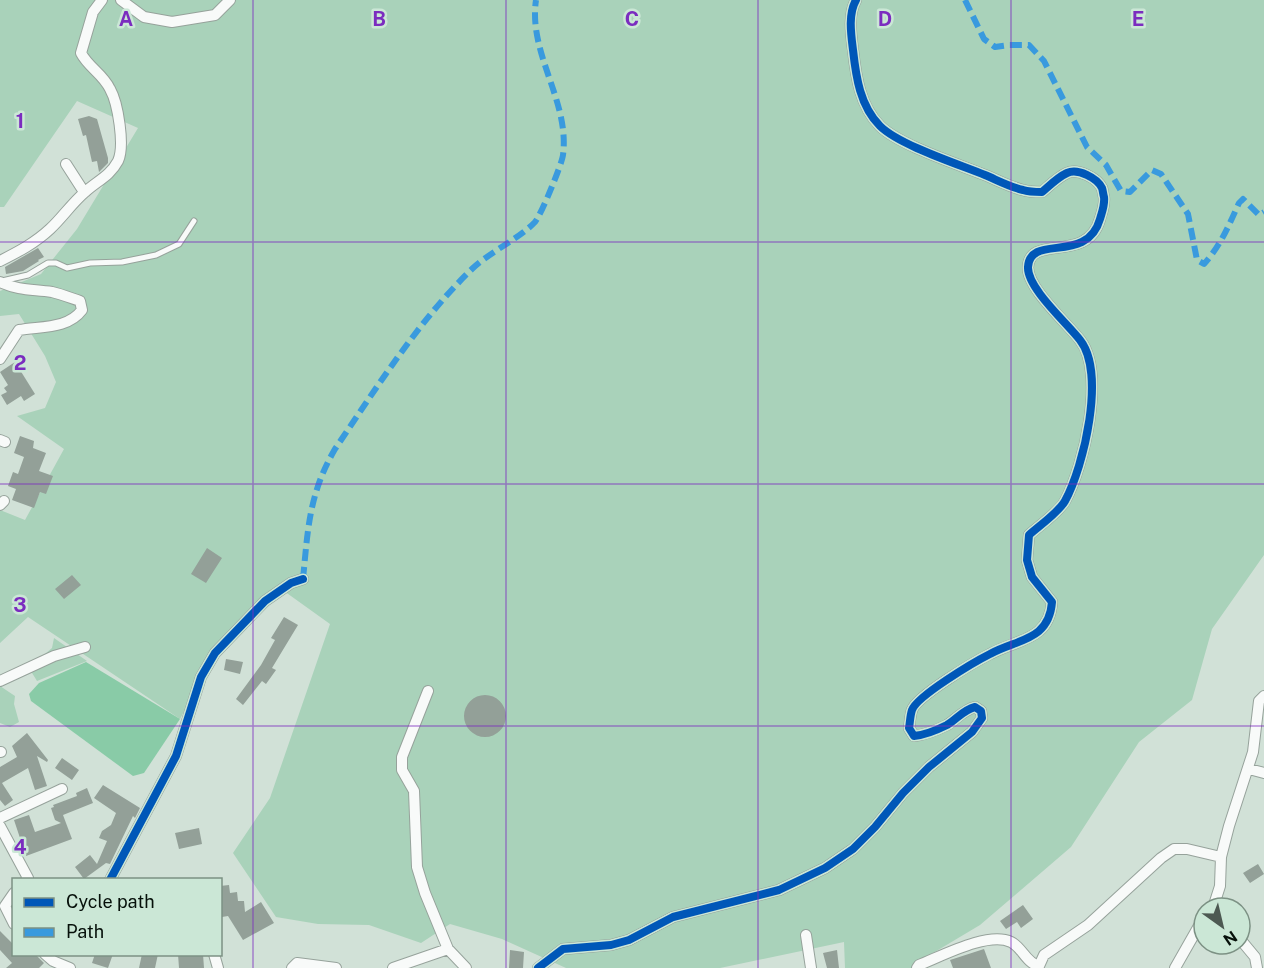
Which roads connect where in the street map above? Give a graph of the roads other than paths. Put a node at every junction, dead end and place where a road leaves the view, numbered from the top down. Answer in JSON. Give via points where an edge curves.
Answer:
{"nodes":[{"id":1,"x":102,"y":0,"type":"edge"},
{"id":2,"x":121,"y":0,"type":"edge"},
{"id":3,"x":230,"y":0,"type":"edge"},
{"id":4,"x":856,"y":0,"type":"edge"},
{"id":5,"x":66,"y":164,"type":"dead end"},
{"id":6,"x":84,"y":192,"type":"junction"},
{"id":7,"x":194,"y":221,"type":"dead end"},
{"id":8,"x":0,"y":261,"type":"edge"},
{"id":9,"x":0,"y":282,"type":"edge"},
{"id":10,"x":0,"y":359,"type":"edge"},
{"id":11,"x":303,"y":579,"type":"dead end"},
{"id":12,"x":86,"y":647,"type":"dead end"},
{"id":13,"x":0,"y":681,"type":"edge"},
{"id":14,"x":428,"y":691,"type":"dead end"},
{"id":15,"x":1264,"y":696,"type":"edge"},
{"id":16,"x":1249,"y":769,"type":"junction"},
{"id":17,"x":1264,"y":773,"type":"edge"},
{"id":18,"x":62,"y":789,"type":"dead end"},
{"id":19,"x":0,"y":818,"type":"edge"},
{"id":20,"x":0,"y":826,"type":"edge"},
{"id":21,"x":1221,"y":856,"type":"junction"},
{"id":22,"x":28,"y":878,"type":"edge"},
{"id":23,"x":111,"y":878,"type":"edge"},
{"id":24,"x":12,"y":895,"type":"edge"},
{"id":25,"x":1217,"y":896,"type":"edge"},
{"id":26,"x":3,"y":907,"type":"edge"},
{"id":27,"x":12,"y":921,"type":"edge"},
{"id":28,"x":806,"y":935,"type":"dead end"},
{"id":29,"x":1192,"y":938,"type":"edge"},
{"id":30,"x":448,"y":949,"type":"junction"},
{"id":31,"x":1252,"y":953,"type":"edge"},
{"id":32,"x":51,"y":959,"type":"edge"},
{"id":33,"x":1040,"y":967,"type":"edge"},
{"id":34,"x":70,"y":968,"type":"edge"},
{"id":35,"x":292,"y":968,"type":"edge"},
{"id":36,"x":336,"y":968,"type":"edge"},
{"id":37,"x":393,"y":968,"type":"edge"},
{"id":38,"x":466,"y":968,"type":"edge"},
{"id":39,"x":538,"y":968,"type":"edge"},
{"id":40,"x":811,"y":968,"type":"edge"},
{"id":41,"x":917,"y":968,"type":"edge"},
{"id":42,"x":1175,"y":968,"type":"edge"},
{"id":43,"x":1257,"y":968,"type":"edge"}],
"edges":[{"from":1,"to":6,"type":"street","via":[[93,12],[81,53],[110,88],[120,133],[119,158],[109,175]]},
{"from":2,"to":3,"type":"street","via":[[144,17],[172,22],[215,15]]},
{"from":4,"to":39,"type":"street","via":[[852,8],[856,76],[862,98],[882,128],[935,155],[1023,190],[1042,192],[1068,172],[1079,172],[1102,188],[1105,203],[1098,226],[1086,241],[1044,249],[1032,255],[1028,266],[1044,299],[1089,353],[1092,373],[1088,432],[1078,471],[1063,504],[1029,535],[1027,560],[1032,577],[1052,602],[1051,615],[1027,639],[991,653],[929,692],[912,708],[909,728],[914,736],[948,724],[966,709],[975,707],[982,718],[972,732],[929,767],[853,849],[825,868],[779,890],[673,917],[611,945],[564,949]]},
{"from":5,"to":6,"type":"street"},
{"from":6,"to":8,"type":"street","via":[[26,249]]},
{"from":7,"to":9,"type":"lane","via":[[179,244],[156,255],[66,268],[48,263],[28,275]]},
{"from":9,"to":10,"type":"street","via":[[80,301],[82,310],[75,319],[60,324],[19,330]]},
{"from":11,"to":23,"type":"street","via":[[265,601],[215,653],[201,677],[176,756]]},
{"from":12,"to":13,"type":"street","via":[[54,656]]},
{"from":14,"to":30,"type":"street","via":[[402,757],[402,770],[414,791],[417,867]]},
{"from":15,"to":16,"type":"street","via":[[1259,701]]},
{"from":16,"to":17,"type":"street"},
{"from":16,"to":21,"type":"street"},
{"from":18,"to":19,"type":"street"},
{"from":20,"to":22,"type":"street"},
{"from":21,"to":25,"type":"street"},
{"from":21,"to":33,"type":"street","via":[[1174,849],[1088,925],[1044,955]]},
{"from":24,"to":26,"type":"street"},
{"from":26,"to":27,"type":"street"},
{"from":28,"to":40,"type":"street"},
{"from":29,"to":42,"type":"street"},
{"from":30,"to":37,"type":"street"},
{"from":30,"to":38,"type":"street"},
{"from":31,"to":43,"type":"street"},
{"from":32,"to":34,"type":"street"},
{"from":33,"to":41,"type":"street","via":[[1033,965],[1011,942],[987,939]]},
{"from":35,"to":36,"type":"street","via":[[297,963]]}]}
